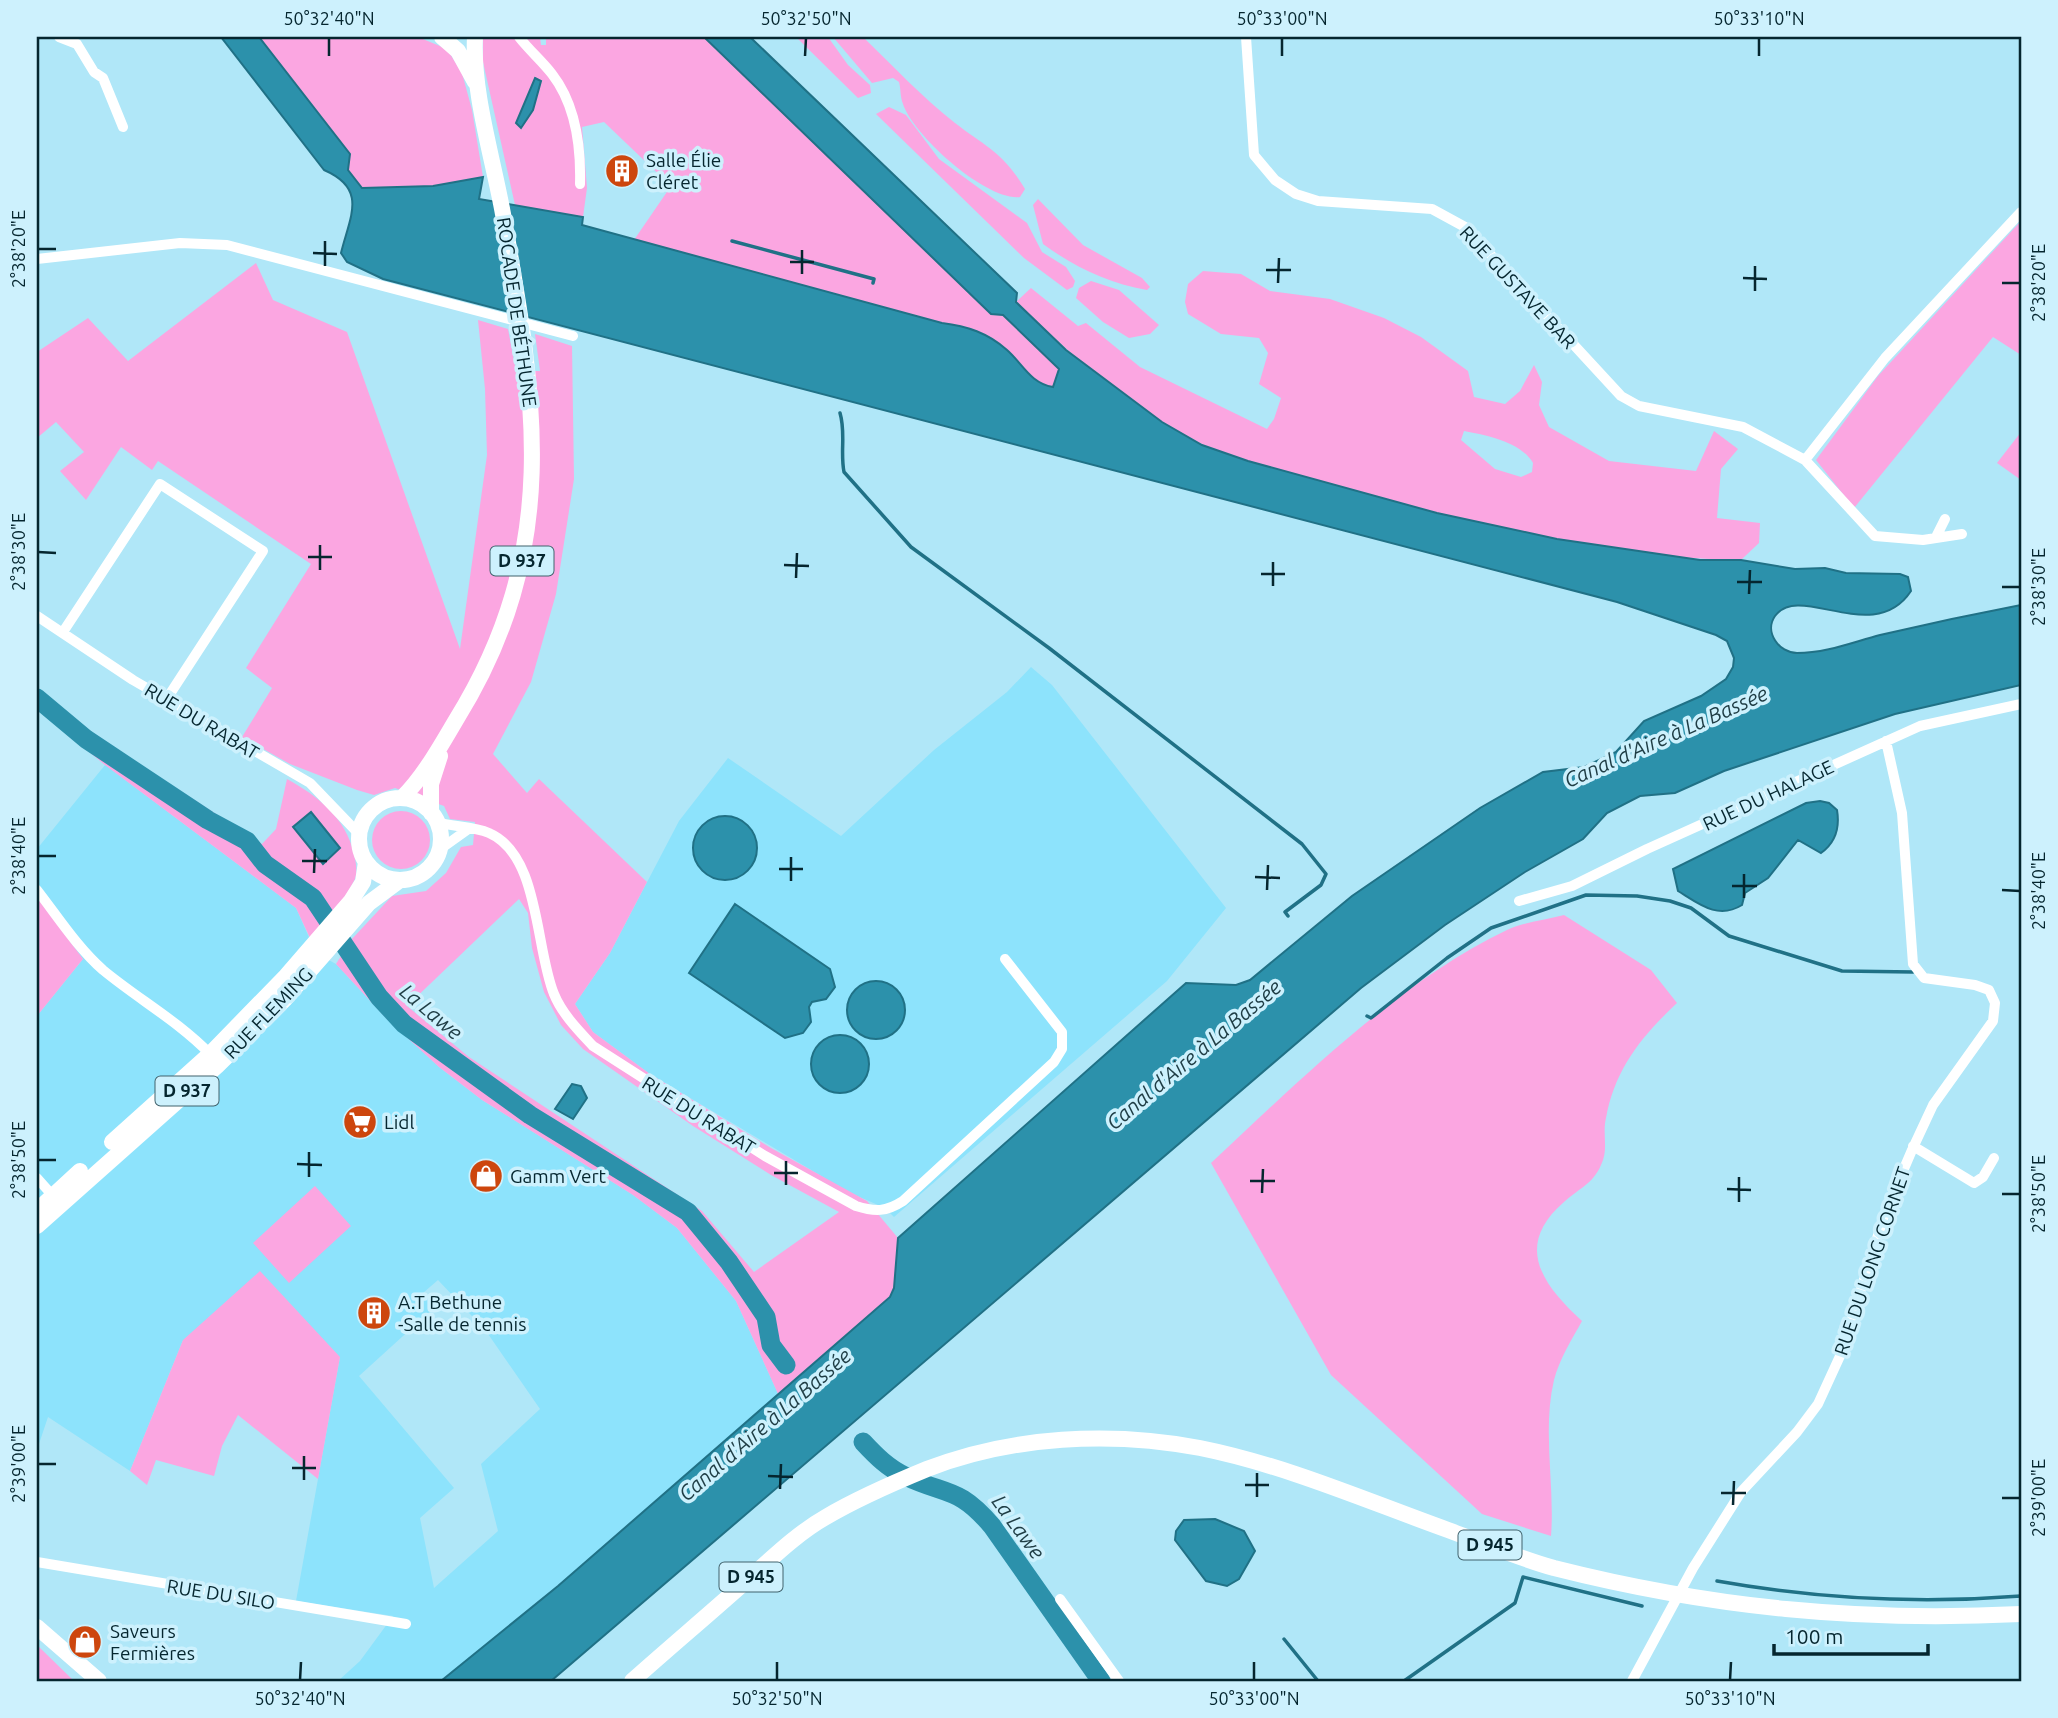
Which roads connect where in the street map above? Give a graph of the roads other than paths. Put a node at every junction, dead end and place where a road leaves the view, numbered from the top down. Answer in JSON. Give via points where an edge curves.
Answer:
{"nodes":[{"id":1,"x":60,"y":37,"type":"edge"},
{"id":2,"x":441,"y":37,"type":"edge"},
{"id":3,"x":449,"y":37,"type":"edge"},
{"id":4,"x":475,"y":37,"type":"edge"},
{"id":5,"x":519,"y":37,"type":"edge"},
{"id":6,"x":1246,"y":37,"type":"edge"},
{"id":7,"x":477,"y":85,"type":"junction"},
{"id":8,"x":123,"y":127,"type":"dead end"},
{"id":9,"x":580,"y":184,"type":"dead end"},
{"id":10,"x":2021,"y":212,"type":"edge"},
{"id":11,"x":37,"y":259,"type":"edge"},
{"id":12,"x":572,"y":336,"type":"dead end"},
{"id":13,"x":1805,"y":460,"type":"junction"},
{"id":14,"x":1945,"y":519,"type":"dead end"},
{"id":15,"x":1962,"y":534,"type":"dead end"},
{"id":16,"x":1936,"y":537,"type":"junction"},
{"id":17,"x":37,"y":615,"type":"edge"},
{"id":18,"x":63,"y":632,"type":"junction"},
{"id":19,"x":166,"y":700,"type":"junction"},
{"id":20,"x":2021,"y":704,"type":"edge"},
{"id":21,"x":448,"y":734,"type":"junction"},
{"id":22,"x":1886,"y":741,"type":"junction"},
{"id":23,"x":402,"y":798,"type":"junction"},
{"id":24,"x":434,"y":817,"type":"junction"},
{"id":25,"x":467,"y":830,"type":"junction"},
{"id":26,"x":359,"y":834,"type":"junction"},
{"id":27,"x":439,"y":850,"type":"junction"},
{"id":28,"x":366,"y":862,"type":"junction"},
{"id":29,"x":400,"y":880,"type":"junction"},
{"id":30,"x":37,"y":890,"type":"edge"},
{"id":31,"x":1519,"y":901,"type":"dead end"},
{"id":32,"x":342,"y":922,"type":"junction"},
{"id":33,"x":324,"y":943,"type":"junction"},
{"id":34,"x":1005,"y":959,"type":"dead end"},
{"id":35,"x":210,"y":1054,"type":"junction"},
{"id":36,"x":1913,"y":1146,"type":"junction"},
{"id":37,"x":1994,"y":1158,"type":"dead end"},
{"id":38,"x":37,"y":1178,"type":"edge"},
{"id":39,"x":52,"y":1196,"type":"junction"},
{"id":40,"x":37,"y":1211,"type":"edge"},
{"id":41,"x":37,"y":1226,"type":"edge"},
{"id":42,"x":37,"y":1562,"type":"edge"},
{"id":43,"x":1060,"y":1598,"type":"dead end"},
{"id":44,"x":2021,"y":1614,"type":"edge"},
{"id":45,"x":406,"y":1624,"type":"dead end"},
{"id":46,"x":37,"y":1627,"type":"edge"},
{"id":47,"x":37,"y":1638,"type":"edge"},
{"id":48,"x":85,"y":1681,"type":"edge"},
{"id":49,"x":99,"y":1681,"type":"edge"},
{"id":50,"x":632,"y":1681,"type":"edge"},
{"id":51,"x":1119,"y":1681,"type":"edge"},
{"id":52,"x":1632,"y":1681,"type":"edge"}],
"edges":[{"from":1,"to":8,"type":"street","via":[[77,44],[94,72],[103,78]]},
{"from":2,"to":3,"type":"main road"},
{"from":2,"to":7,"type":"main road","name":"ROCADE DE BÉTHUNE","number":"D 937","via":[[458,51]]},
{"from":4,"to":7,"type":"main road","name":"ROCADE DE BÉTHUNE","number":"D 937"},
{"from":5,"to":9,"type":"street","via":[[553,76],[573,119],[581,151]]},
{"from":6,"to":13,"type":"street","name":"RUE GUSTAVE BAR","via":[[1254,155],[1275,180],[1318,201],[1397,205],[1447,215],[1465,227],[1620,396],[1639,406],[1743,427]]},
{"from":7,"to":21,"type":"main road","name":"ROCADE DE BÉTHUNE","number":"D 937","via":[[529,373],[533,463],[518,579],[488,666]]},
{"from":10,"to":13,"type":"street","via":[[1885,358]]},
{"from":11,"to":12,"type":"street","via":[[180,243],[227,245]]},
{"from":13,"to":16,"type":"street","name":"RUE GUSTAVE BAR","via":[[1875,536]]},
{"from":14,"to":16,"type":"street"},
{"from":15,"to":16,"type":"street","name":"RUE GUSTAVE BAR"},
{"from":17,"to":18,"type":"street","name":"RUE DU RABAT"},
{"from":18,"to":19,"type":"street","name":"RUE DU RABAT"},
{"from":18,"to":19,"type":"street","via":[[160,484],[263,551]]},
{"from":19,"to":26,"type":"street","name":"RUE DU RABAT","via":[[310,783]]},
{"from":20,"to":22,"type":"street","name":"RUE DU HALAGE","via":[[1920,726]]},
{"from":21,"to":23,"type":"main road","name":"ROCADE DE BÉTHUNE","number":"D 937"},
{"from":21,"to":24,"type":"main road","name":"ROCADE DE BÉTHUNE","number":"D 937","via":[[431,784]]},
{"from":22,"to":31,"type":"street","name":"RUE DU HALAGE","via":[[1572,886]]},
{"from":22,"to":36,"type":"street","name":"RUE DU LONG CORNET","via":[[1902,813],[1913,964],[1924,978],[1989,990],[1995,1003],[1993,1021],[1933,1105]]},
{"from":23,"to":24,"type":"main road","via":[[422,805]]},
{"from":23,"to":26,"type":"main road","via":[[374,807]]},
{"from":24,"to":25,"type":"street","name":"RUE DU RABAT"},
{"from":24,"to":27,"type":"main road"},
{"from":25,"to":27,"type":"street"},
{"from":25,"to":34,"type":"street","name":"RUE DU RABAT","via":[[491,833],[518,860],[528,881],[554,996],[593,1046],[765,1156],[872,1211],[889,1210],[903,1202],[1054,1062],[1062,1049],[1062,1032]]},
{"from":26,"to":28,"type":"main road"},
{"from":27,"to":29,"type":"main road","via":[[425,871]]},
{"from":28,"to":29,"type":"main road","via":[[381,875]]},
{"from":28,"to":32,"type":"main road","name":"RUE FLEMING","number":"D 937","via":[[363,882]]},
{"from":29,"to":32,"type":"main road","name":"RUE FLEMING","number":"D 937"},
{"from":30,"to":35,"type":"street","via":[[104,971]]},
{"from":32,"to":33,"type":"main road","name":"RUE FLEMING","number":"D 937"},
{"from":33,"to":35,"type":"main road","name":"RUE FLEMING","number":"D 937"},
{"from":33,"to":41,"type":"main road","name":"RUE FLEMING","number":"D 937","via":[[285,999]]},
{"from":35,"to":39,"type":"main road","name":"RUE FLEMING","number":"D 937"},
{"from":36,"to":37,"type":"street","via":[[1974,1183]]},
{"from":36,"to":52,"type":"street","name":"RUE DU LONG CORNET","via":[[1885,1213],[1840,1356],[1818,1404],[1741,1492],[1693,1568]]},
{"from":38,"to":39,"type":"street"},
{"from":39,"to":40,"type":"main road","name":"RUE FLEMING","number":"D 937"},
{"from":42,"to":45,"type":"street","name":"RUE DU SILO"},
{"from":43,"to":51,"type":"street"},
{"from":44,"to":50,"type":"main road","number":"D 945","via":[[1805,1613],[1702,1601],[1549,1566],[1291,1474],[1200,1448],[1121,1439],[1041,1441],[929,1468],[823,1519]]},
{"from":46,"to":49,"type":"main road"},
{"from":47,"to":48,"type":"main road"}]}
